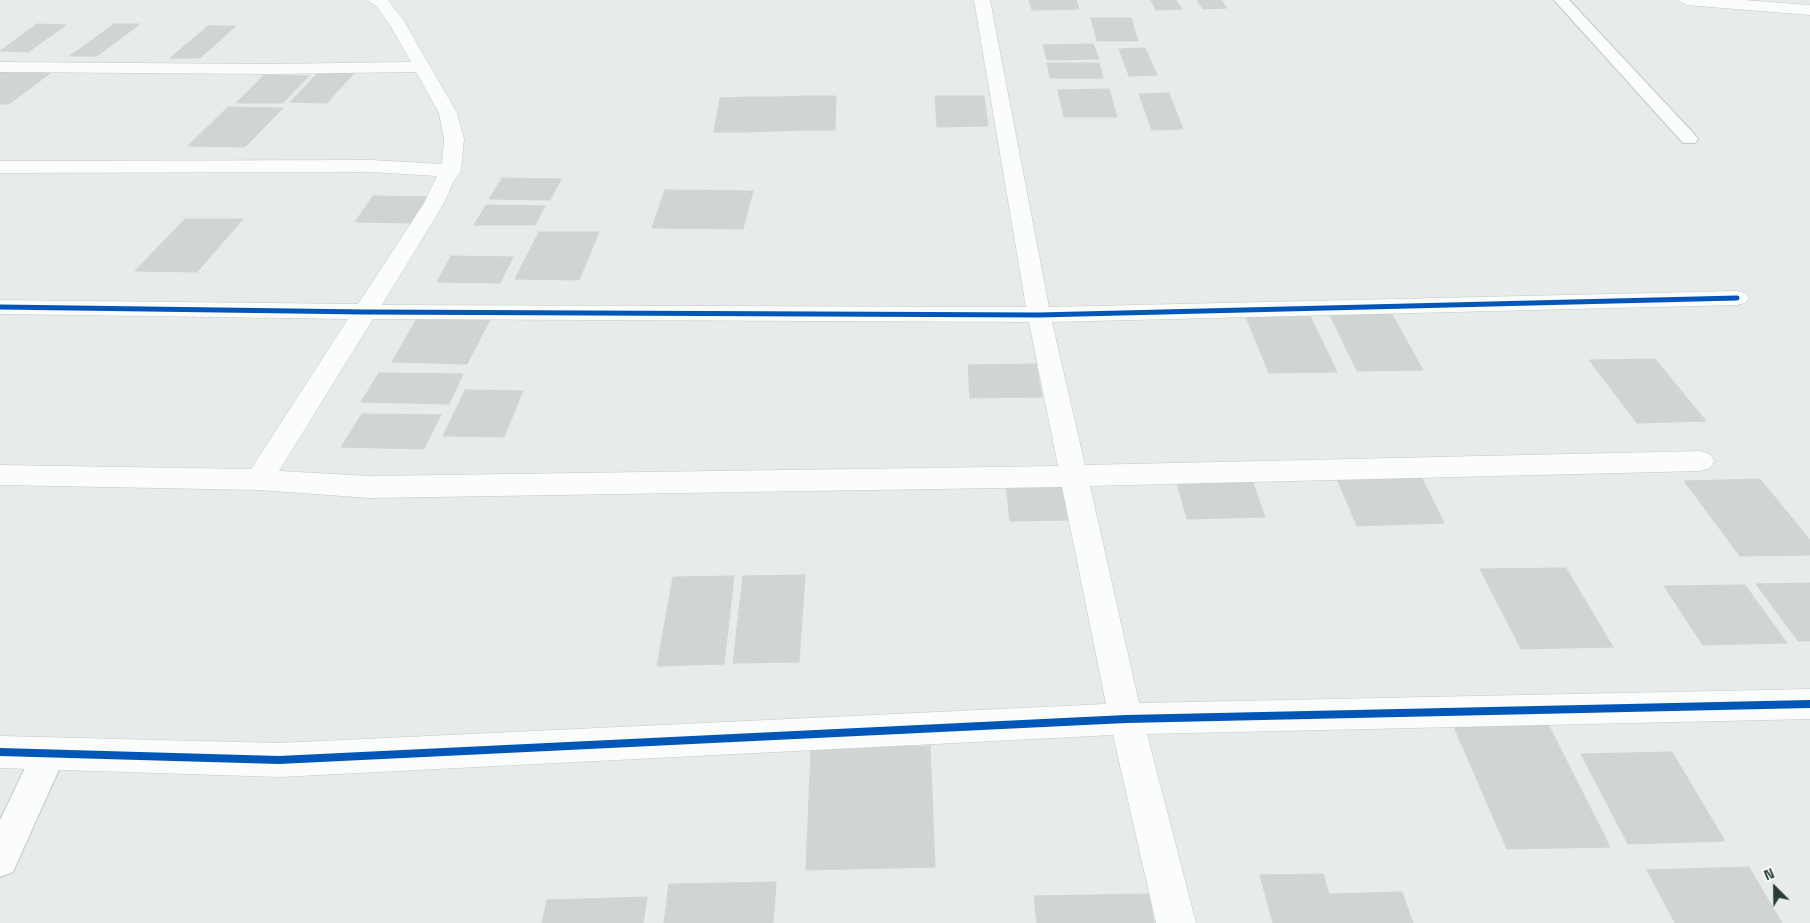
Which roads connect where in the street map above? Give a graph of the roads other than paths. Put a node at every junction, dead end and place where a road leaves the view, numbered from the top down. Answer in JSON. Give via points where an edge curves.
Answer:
{"nodes":[{"id":1,"x":375,"y":0,"type":"edge"},
{"id":2,"x":982,"y":0,"type":"edge"},
{"id":3,"x":1561,"y":0,"type":"edge"},
{"id":4,"x":1686,"y":0,"type":"edge"},
{"id":5,"x":1810,"y":10,"type":"edge"},
{"id":6,"x":0,"y":67,"type":"edge"},
{"id":7,"x":423,"y":67,"type":"junction"},
{"id":8,"x":1689,"y":139,"type":"dead end"},
{"id":9,"x":0,"y":167,"type":"edge"},
{"id":10,"x":451,"y":171,"type":"junction"},
{"id":11,"x":1737,"y":298,"type":"dead end"},
{"id":12,"x":0,"y":306,"type":"edge"},
{"id":13,"x":365,"y":312,"type":"junction"},
{"id":14,"x":1039,"y":315,"type":"junction"},
{"id":15,"x":1700,"y":461,"type":"dead end"},
{"id":16,"x":0,"y":475,"type":"edge"},
{"id":17,"x":1073,"y":476,"type":"junction"},
{"id":18,"x":259,"y":480,"type":"junction"},
{"id":19,"x":1810,"y":704,"type":"edge"},
{"id":20,"x":1126,"y":719,"type":"junction"},
{"id":21,"x":0,"y":752,"type":"edge"},
{"id":22,"x":49,"y":754,"type":"junction"},
{"id":23,"x":0,"y":859,"type":"edge"},
{"id":24,"x":1176,"y":923,"type":"edge"}],
"edges":[{"from":1,"to":7,"type":"street","via":[[382,3],[398,24]]},
{"from":2,"to":14,"type":"street"},
{"from":3,"to":8,"type":"lane"},
{"from":4,"to":5,"type":"street"},
{"from":6,"to":7,"type":"street"},
{"from":7,"to":10,"type":"street","via":[[448,113],[454,139]]},
{"from":9,"to":10,"type":"street","via":[[372,166]]},
{"from":10,"to":13,"type":"street"},
{"from":11,"to":14,"type":"street"},
{"from":12,"to":13,"type":"street"},
{"from":13,"to":14,"type":"street"},
{"from":13,"to":18,"type":"street"},
{"from":14,"to":17,"type":"street"},
{"from":15,"to":17,"type":"street"},
{"from":16,"to":18,"type":"street"},
{"from":17,"to":18,"type":"street","via":[[370,487]]},
{"from":17,"to":20,"type":"street"},
{"from":19,"to":20,"type":"street"},
{"from":20,"to":22,"type":"street","via":[[279,760]]},
{"from":20,"to":24,"type":"street"},
{"from":21,"to":22,"type":"street"},
{"from":22,"to":23,"type":"lane"}]}
